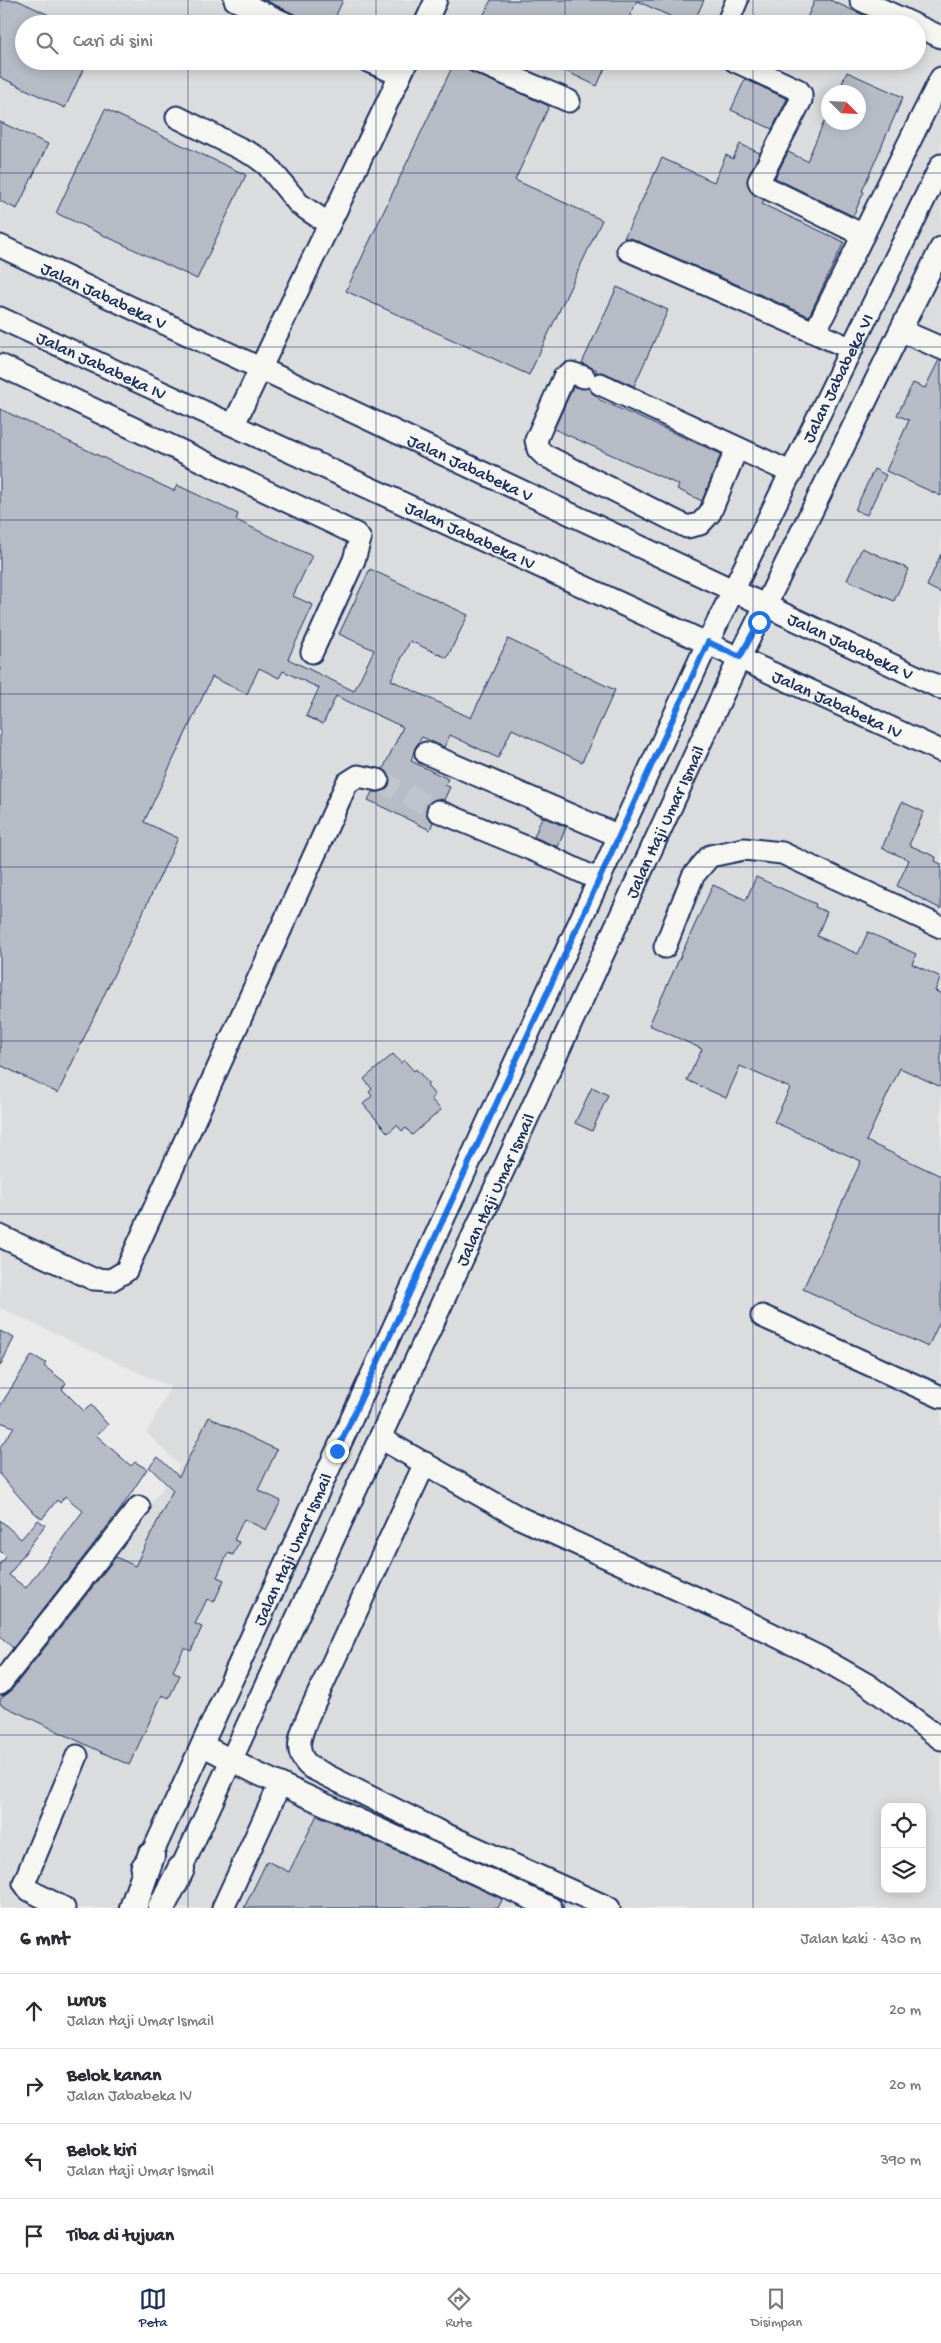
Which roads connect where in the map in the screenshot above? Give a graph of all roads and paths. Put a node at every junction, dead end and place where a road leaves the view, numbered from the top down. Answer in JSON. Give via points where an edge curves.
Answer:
{"nodes":[{"id":1,"x":235,"y":0,"type":"edge"},
{"id":2,"x":436,"y":0,"type":"edge"},
{"id":3,"x":737,"y":0,"type":"edge"},
{"id":4,"x":862,"y":0,"type":"edge"},
{"id":5,"x":268,"y":15,"type":"edge"},
{"id":6,"x":428,"y":15,"type":"edge"},
{"id":7,"x":731,"y":15,"type":"edge"},
{"id":8,"x":894,"y":15,"type":"edge"},
{"id":9,"x":926,"y":30,"type":"edge"},
{"id":10,"x":941,"y":37,"type":"edge"},
{"id":11,"x":402,"y":70,"type":"edge"},
{"id":12,"x":497,"y":70,"type":"edge"},
{"id":13,"x":755,"y":70,"type":"edge"},
{"id":14,"x":941,"y":78,"type":"edge"},
{"id":15,"x":568,"y":101,"type":"dead end"},
{"id":16,"x":178,"y":117,"type":"dead end"},
{"id":17,"x":941,"y":165,"type":"edge"},
{"id":18,"x":329,"y":224,"type":"junction"},
{"id":19,"x":863,"y":235,"type":"junction"},
{"id":20,"x":0,"y":246,"type":"edge"},
{"id":21,"x":941,"y":248,"type":"edge"},
{"id":22,"x":628,"y":250,"type":"dead end"},
{"id":23,"x":0,"y":318,"type":"edge"},
{"id":24,"x":902,"y":331,"type":"junction"},
{"id":25,"x":815,"y":332,"type":"junction"},
{"id":26,"x":941,"y":348,"type":"edge"},
{"id":27,"x":852,"y":349,"type":"junction"},
{"id":28,"x":0,"y":365,"type":"edge"},
{"id":29,"x":260,"y":368,"type":"junction"},
{"id":30,"x":234,"y":424,"type":"junction"},
{"id":31,"x":737,"y":448,"type":"junction"},
{"id":32,"x":792,"y":473,"type":"junction"},
{"id":33,"x":734,"y":592,"type":"junction"},
{"id":34,"x":766,"y":608,"type":"junction"},
{"id":35,"x":708,"y":642,"type":"junction"},
{"id":36,"x":312,"y":652,"type":"dead end"},
{"id":37,"x":740,"y":657,"type":"junction"},
{"id":38,"x":941,"y":688,"type":"edge"},
{"id":39,"x":941,"y":751,"type":"edge"},
{"id":40,"x":426,"y":753,"type":"dead end"},
{"id":41,"x":378,"y":780,"type":"tunnel mouth"},
{"id":42,"x":438,"y":811,"type":"tunnel mouth"},
{"id":43,"x":619,"y":836,"type":"junction"},
{"id":44,"x":599,"y":880,"type":"junction"},
{"id":45,"x":941,"y":927,"type":"edge"},
{"id":46,"x":665,"y":947,"type":"dead end"},
{"id":47,"x":0,"y":1236,"type":"edge"},
{"id":48,"x":762,"y":1316,"type":"dead end"},
{"id":49,"x":941,"y":1397,"type":"edge"},
{"id":50,"x":380,"y":1438,"type":"junction"},
{"id":51,"x":425,"y":1464,"type":"junction"},
{"id":52,"x":139,"y":1507,"type":"dead end"},
{"id":53,"x":0,"y":1684,"type":"edge"},
{"id":54,"x":941,"y":1739,"type":"edge"},
{"id":55,"x":202,"y":1745,"type":"junction"},
{"id":56,"x":76,"y":1756,"type":"dead end"},
{"id":57,"x":231,"y":1761,"type":"junction"},
{"id":58,"x":280,"y":1784,"type":"junction"},
{"id":59,"x":151,"y":1856,"type":"junction"},
{"id":60,"x":181,"y":1869,"type":"junction"},
{"id":61,"x":64,"y":1908,"type":"edge"},
{"id":62,"x":123,"y":1908,"type":"edge"},
{"id":63,"x":133,"y":1908,"type":"edge"},
{"id":64,"x":162,"y":1908,"type":"edge"},
{"id":65,"x":168,"y":1908,"type":"edge"},
{"id":66,"x":224,"y":1908,"type":"edge"},
{"id":67,"x":551,"y":1908,"type":"edge"},
{"id":68,"x":609,"y":1908,"type":"edge"}],
"edges":[{"from":1,"to":5,"type":"street"},
{"from":2,"to":6,"type":"street"},
{"from":3,"to":7,"type":"street"},
{"from":4,"to":8,"type":"street"},
{"from":9,"to":10,"type":"street"},
{"from":11,"to":18,"type":"street"},
{"from":12,"to":15,"type":"street"},
{"from":13,"to":19,"type":"street","via":[[801,94],[759,181],[761,185]]},
{"from":14,"to":19,"type":"street"},
{"from":16,"to":18,"type":"street","via":[[255,156],[299,204]]},
{"from":17,"to":27,"type":"street","name":"Jalan Jababeka VI"},
{"from":18,"to":29,"type":"street"},
{"from":19,"to":25,"type":"street"},
{"from":20,"to":29,"type":"street","name":"Jalan Jababeka V"},
{"from":21,"to":24,"type":"street","name":"Jalan Jababeka VI"},
{"from":22,"to":25,"type":"street"},
{"from":23,"to":30,"type":"street","name":"Jalan Jababeka IV"},
{"from":24,"to":26,"type":"street"},
{"from":24,"to":34,"type":"street","name":"Jalan Jababeka VI"},
{"from":25,"to":27,"type":"street"},
{"from":27,"to":32,"type":"street","name":"Jalan Jababeka VI"},
{"from":28,"to":36,"type":"street","via":[[356,534],[360,539],[354,560]]},
{"from":29,"to":30,"type":"street"},
{"from":29,"to":33,"type":"street","name":"Jalan Jababeka V"},
{"from":30,"to":35,"type":"street","name":"Jalan Jababeka IV"},
{"from":31,"to":31,"type":"street","via":[[571,373],[564,377],[536,440],[544,455],[687,527],[700,524],[710,513]]},
{"from":31,"to":32,"type":"street"},
{"from":32,"to":33,"type":"street","name":"Jalan Jababeka VI"},
{"from":33,"to":34,"type":"street","name":"Jalan Jababeka V"},
{"from":33,"to":35,"type":"street","name":"Jalan Haji Umar Ismail"},
{"from":34,"to":37,"type":"street","name":"Jalan Haji Umar Ismail"},
{"from":34,"to":38,"type":"street","name":"Jalan Jababeka V"},
{"from":35,"to":37,"type":"street","name":"Jalan Jababeka IV"},
{"from":35,"to":43,"type":"street","name":"Jalan Haji Umar Ismail"},
{"from":37,"to":39,"type":"street","name":"Jalan Jababeka IV"},
{"from":37,"to":50,"type":"street","name":"Jalan Haji Umar Ismail"},
{"from":40,"to":43,"type":"street"},
{"from":41,"to":47,"type":"street","via":[[358,776],[347,783],[126,1271],[111,1280],[93,1279]]},
{"from":42,"to":44,"type":"street"},
{"from":43,"to":44,"type":"street","name":"Jalan Haji Umar Ismail"},
{"from":44,"to":55,"type":"street","name":"Jalan Haji Umar Ismail"},
{"from":45,"to":46,"type":"street","via":[[782,853],[744,849],[710,856],[693,876]]},
{"from":48,"to":49,"type":"street"},
{"from":50,"to":51,"type":"street"},
{"from":50,"to":57,"type":"street","name":"Jalan Haji Umar Ismail"},
{"from":51,"to":54,"type":"street","via":[[520,1518],[821,1658],[868,1685]]},
{"from":51,"to":68,"type":"street","via":[[309,1714],[298,1751],[310,1767],[436,1830]]},
{"from":52,"to":53,"type":"street"},
{"from":55,"to":57,"type":"street"},
{"from":55,"to":59,"type":"street","name":"Jalan Haji Umar Ismail"},
{"from":56,"to":61,"type":"street","via":[[24,1883],[28,1890]]},
{"from":57,"to":58,"type":"street"},
{"from":57,"to":60,"type":"street","name":"Jalan Haji Umar Ismail"},
{"from":58,"to":66,"type":"street"},
{"from":58,"to":67,"type":"street"},
{"from":59,"to":62,"type":"street","via":[[137,1874]]},
{"from":59,"to":63,"type":"main road","name":"Jalan Haji Umar Ismail"},
{"from":60,"to":64,"type":"main road","name":"Jalan Haji Umar Ismail"},
{"from":60,"to":65,"type":"street","via":[[176,1892]]}]}
